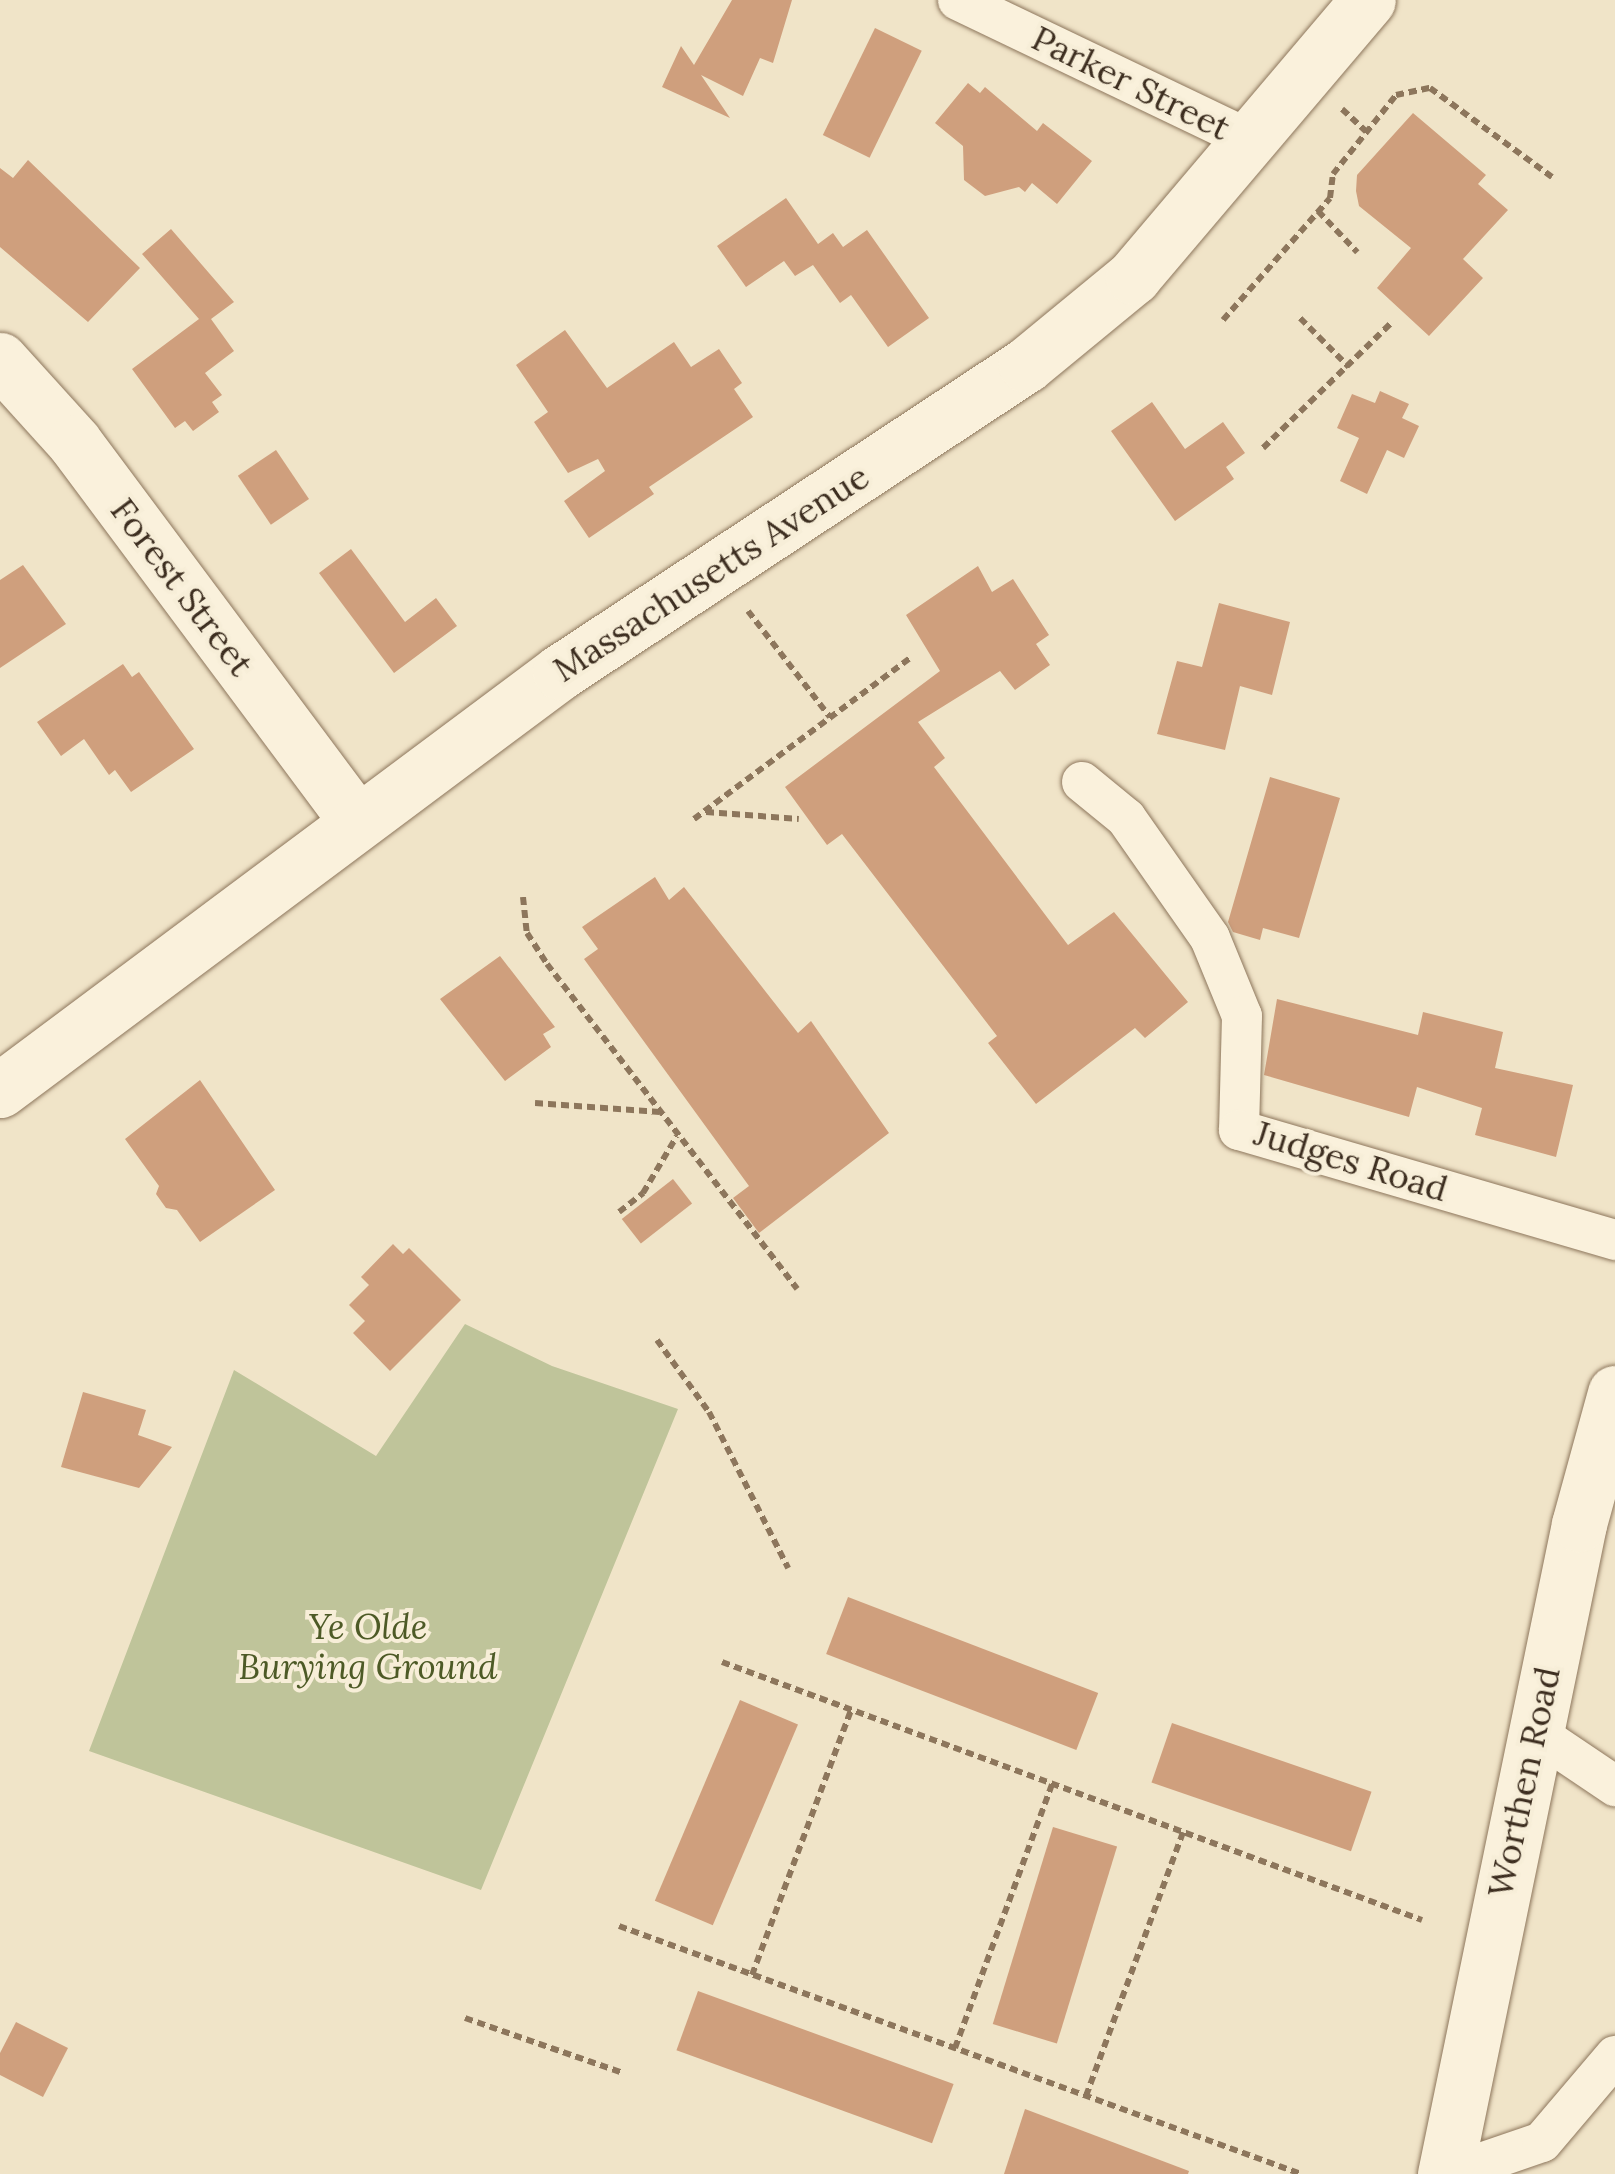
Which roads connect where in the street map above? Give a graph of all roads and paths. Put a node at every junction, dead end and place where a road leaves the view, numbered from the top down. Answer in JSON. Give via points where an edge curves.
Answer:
{"nodes":[{"id":1,"x":958,"y":0,"type":"edge"},
{"id":2,"x":1368,"y":0,"type":"edge"},
{"id":3,"x":1342,"y":109,"type":"dead end"},
{"id":4,"x":1366,"y":131,"type":"junction"},
{"id":5,"x":1250,"y":140,"type":"junction"},
{"id":6,"x":1552,"y":177,"type":"dead end"},
{"id":7,"x":1318,"y":211,"type":"junction"},
{"id":8,"x":1357,"y":252,"type":"dead end"},
{"id":9,"x":1300,"y":318,"type":"dead end"},
{"id":10,"x":1223,"y":320,"type":"dead end"},
{"id":11,"x":1391,"y":323,"type":"dead end"},
{"id":12,"x":0,"y":360,"type":"edge"},
{"id":13,"x":1349,"y":367,"type":"junction"},
{"id":14,"x":1263,"y":448,"type":"dead end"},
{"id":15,"x":748,"y":611,"type":"dead end"},
{"id":16,"x":910,"y":656,"type":"dead end"},
{"id":17,"x":830,"y":717,"type":"junction"},
{"id":18,"x":1082,"y":782,"type":"dead end"},
{"id":19,"x":704,"y":812,"type":"junction"},
{"id":20,"x":694,"y":819,"type":"dead end"},
{"id":21,"x":799,"y":819,"type":"dead end"},
{"id":22,"x":357,"y":821,"type":"junction"},
{"id":23,"x":523,"y":897,"type":"dead end"},
{"id":24,"x":0,"y":1090,"type":"edge"},
{"id":25,"x":535,"y":1103,"type":"dead end"},
{"id":26,"x":661,"y":1112,"type":"junction"},
{"id":27,"x":678,"y":1134,"type":"junction"},
{"id":28,"x":619,"y":1212,"type":"dead end"},
{"id":29,"x":1615,"y":1240,"type":"edge"},
{"id":30,"x":797,"y":1289,"type":"dead end"},
{"id":31,"x":657,"y":1340,"type":"dead end"},
{"id":32,"x":1615,"y":1393,"type":"edge"},
{"id":33,"x":788,"y":1568,"type":"dead end"},
{"id":34,"x":722,"y":1662,"type":"dead end"},
{"id":35,"x":851,"y":1710,"type":"junction"},
{"id":36,"x":1535,"y":1732,"type":"junction"},
{"id":37,"x":1052,"y":1784,"type":"junction"},
{"id":38,"x":1615,"y":1786,"type":"edge"},
{"id":39,"x":1182,"y":1832,"type":"junction"},
{"id":40,"x":1422,"y":1920,"type":"dead end"},
{"id":41,"x":619,"y":1926,"type":"dead end"},
{"id":42,"x":752,"y":1975,"type":"junction"},
{"id":43,"x":465,"y":2018,"type":"dead end"},
{"id":44,"x":956,"y":2048,"type":"junction"},
{"id":45,"x":1615,"y":2056,"type":"edge"},
{"id":46,"x":623,"y":2073,"type":"dead end"},
{"id":47,"x":1086,"y":2096,"type":"junction"},
{"id":48,"x":1301,"y":2174,"type":"edge"},
{"id":49,"x":1447,"y":2174,"type":"edge"}],
"edges":[{"from":1,"to":5,"type":"street","name":"Parker Street"},
{"from":2,"to":5,"type":"main road","name":"Massachusetts Avenue"},
{"from":3,"to":4,"type":"path"},
{"from":4,"to":6,"type":"path","via":[[1396,95],[1430,88]]},
{"from":4,"to":7,"type":"path","via":[[1333,174],[1330,198]]},
{"from":5,"to":22,"type":"main road","name":"Massachusetts Avenue","via":[[1133,277],[1026,365],[590,652]]},
{"from":7,"to":8,"type":"path"},
{"from":7,"to":10,"type":"path"},
{"from":9,"to":13,"type":"path"},
{"from":11,"to":13,"type":"path"},
{"from":12,"to":22,"type":"main road","name":"Forest Street","via":[[74,442]]},
{"from":13,"to":14,"type":"path"},
{"from":15,"to":17,"type":"path"},
{"from":16,"to":17,"type":"path"},
{"from":17,"to":19,"type":"path"},
{"from":18,"to":29,"type":"street","name":"Judges Road","via":[[1126,818],[1210,938],[1242,1016],[1239,1130]]},
{"from":19,"to":20,"type":"path"},
{"from":19,"to":21,"type":"path"},
{"from":22,"to":24,"type":"main road","name":"Massachusetts Avenue"},
{"from":23,"to":26,"type":"path","via":[[528,933],[547,964]]},
{"from":25,"to":26,"type":"path"},
{"from":26,"to":27,"type":"path"},
{"from":27,"to":28,"type":"path","via":[[643,1194]]},
{"from":27,"to":30,"type":"path"},
{"from":31,"to":33,"type":"path","via":[[709,1412]]},
{"from":32,"to":36,"type":"main road","name":"Worthen Road","via":[[1578,1524]]},
{"from":34,"to":35,"type":"path"},
{"from":35,"to":37,"type":"path"},
{"from":35,"to":42,"type":"path"},
{"from":36,"to":38,"type":"street"},
{"from":36,"to":49,"type":"main road","name":"Worthen Road"},
{"from":37,"to":39,"type":"path"},
{"from":37,"to":44,"type":"path"},
{"from":39,"to":40,"type":"path"},
{"from":39,"to":47,"type":"path"},
{"from":41,"to":42,"type":"path"},
{"from":42,"to":44,"type":"path"},
{"from":43,"to":46,"type":"path"},
{"from":44,"to":47,"type":"path"},
{"from":45,"to":49,"type":"street","via":[[1542,2142]]},
{"from":47,"to":48,"type":"path"}]}
